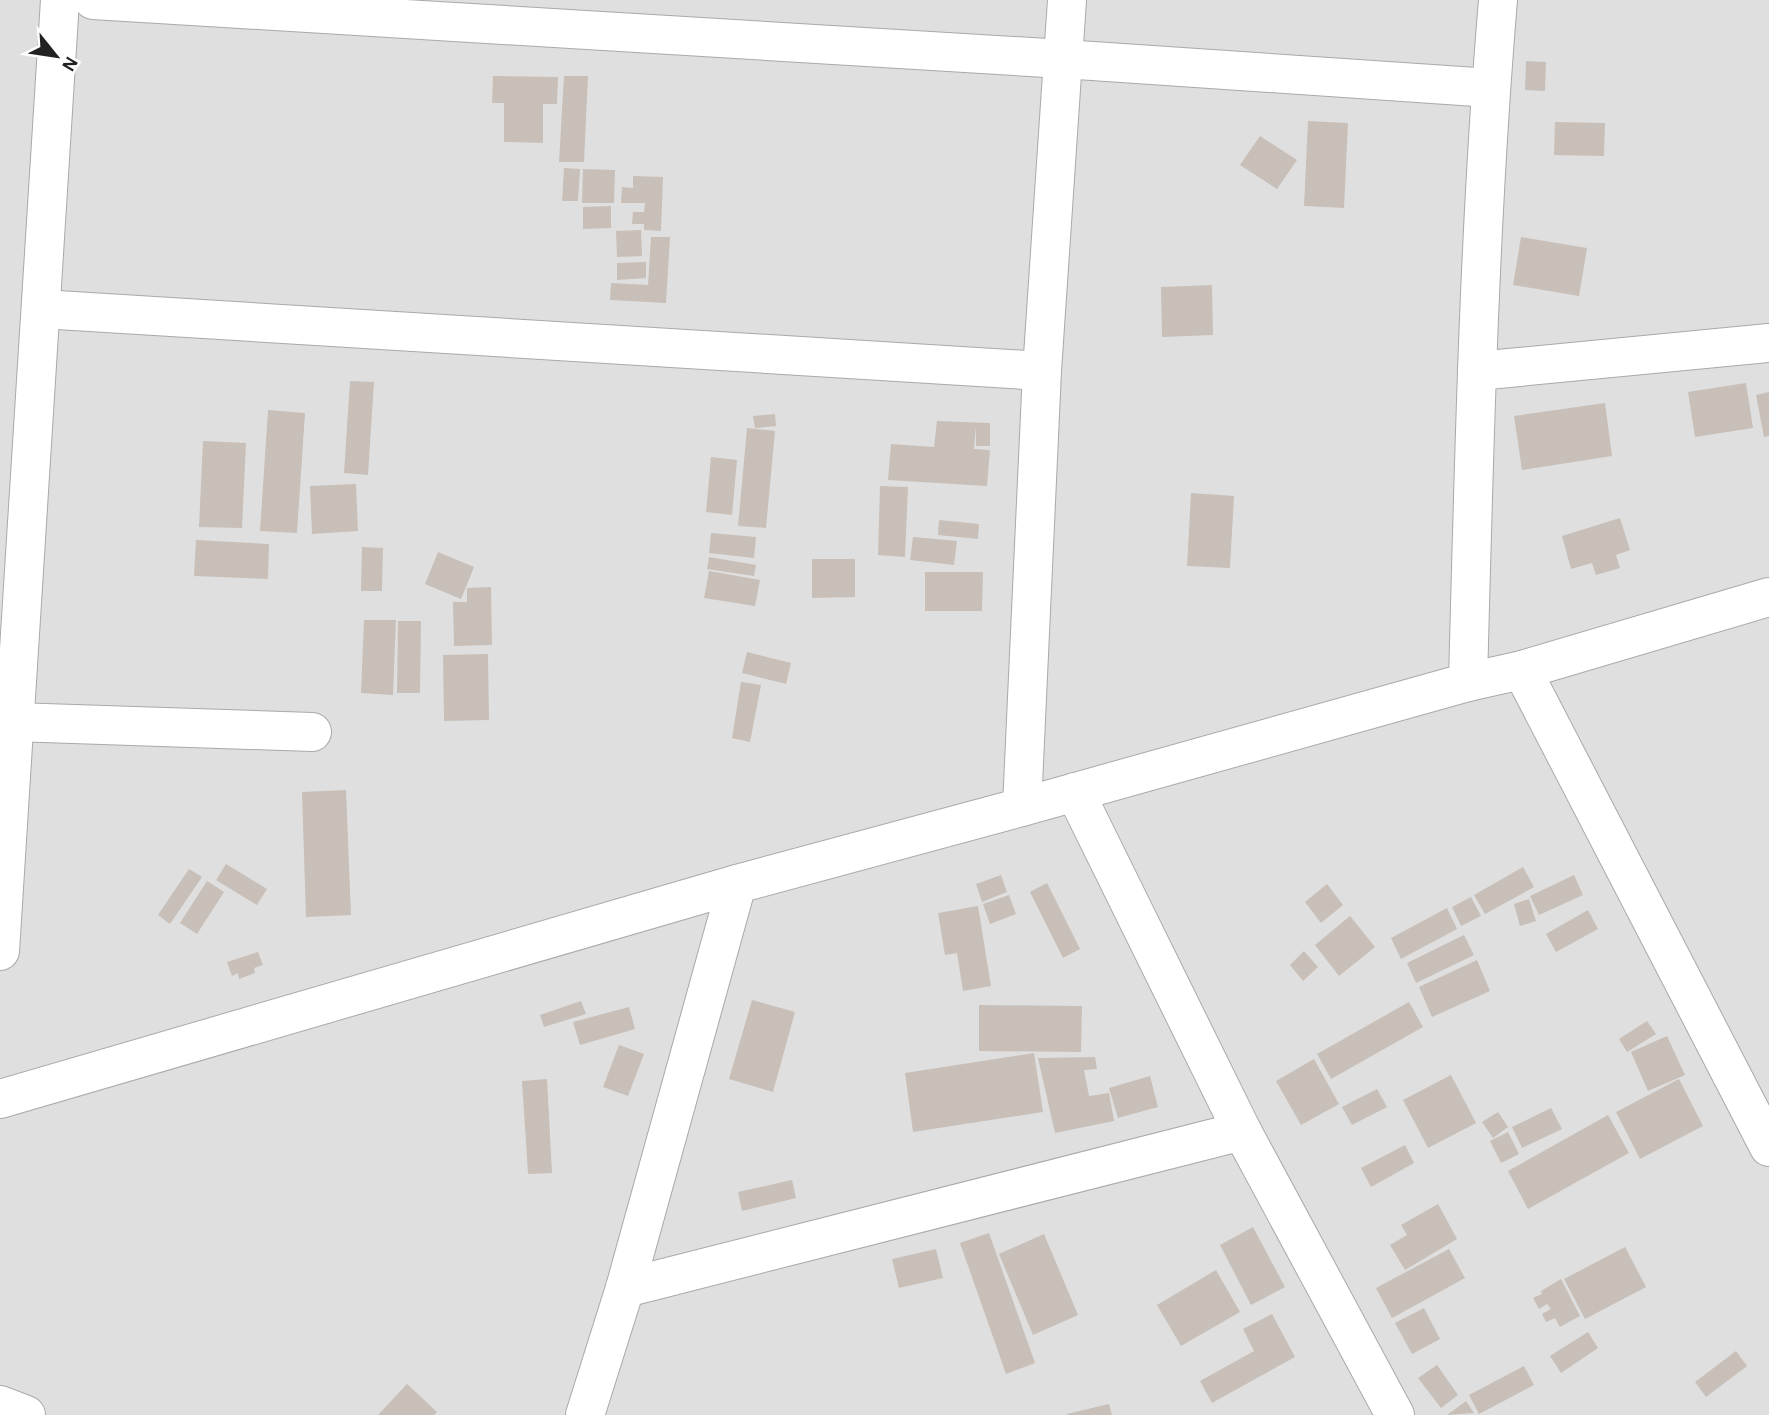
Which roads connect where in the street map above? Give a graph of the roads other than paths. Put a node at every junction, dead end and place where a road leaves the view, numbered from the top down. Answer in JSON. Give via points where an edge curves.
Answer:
{"nodes":[{"id":1,"x":61,"y":0,"type":"edge"},
{"id":2,"x":93,"y":0,"type":"edge"},
{"id":3,"x":1066,"y":0,"type":"edge"},
{"id":4,"x":1498,"y":0,"type":"edge"},
{"id":5,"x":1063,"y":59,"type":"junction"},
{"id":6,"x":1491,"y":88,"type":"junction"},
{"id":7,"x":41,"y":309,"type":"junction"},
{"id":8,"x":1769,"y":343,"type":"edge"},
{"id":9,"x":1042,"y":371,"type":"junction"},
{"id":10,"x":1477,"y":371,"type":"junction"},
{"id":11,"x":11,"y":595,"type":"edge"},
{"id":12,"x":1769,"y":597,"type":"edge"},
{"id":13,"x":1522,"y":670,"type":"junction"},
{"id":14,"x":1468,"y":682,"type":"junction"},
{"id":15,"x":14,"y":722,"type":"junction"},
{"id":16,"x":312,"y":732,"type":"dead end"},
{"id":17,"x":1075,"y":792,"type":"junction"},
{"id":18,"x":1022,"y":807,"type":"junction"},
{"id":19,"x":737,"y":884,"type":"junction"},
{"id":20,"x":0,"y":951,"type":"edge"},
{"id":21,"x":0,"y":1099,"type":"edge"},
{"id":22,"x":1242,"y":1130,"type":"junction"},
{"id":23,"x":1769,"y":1147,"type":"edge"},
{"id":24,"x":625,"y":1288,"type":"junction"},
{"id":25,"x":0,"y":1405,"type":"edge"},
{"id":26,"x":26,"y":1415,"type":"edge"},
{"id":27,"x":585,"y":1415,"type":"edge"},
{"id":28,"x":1395,"y":1415,"type":"edge"}],
"edges":[{"from":1,"to":7,"type":"street"},
{"from":2,"to":5,"type":"street"},
{"from":3,"to":5,"type":"street"},
{"from":4,"to":6,"type":"street"},
{"from":5,"to":6,"type":"street"},
{"from":5,"to":9,"type":"street"},
{"from":6,"to":10,"type":"street"},
{"from":7,"to":9,"type":"street"},
{"from":7,"to":11,"type":"street"},
{"from":8,"to":10,"type":"street"},
{"from":9,"to":18,"type":"street"},
{"from":10,"to":14,"type":"street"},
{"from":11,"to":15,"type":"street"},
{"from":12,"to":13,"type":"street"},
{"from":13,"to":14,"type":"street"},
{"from":13,"to":23,"type":"street"},
{"from":14,"to":17,"type":"street"},
{"from":15,"to":16,"type":"street"},
{"from":15,"to":20,"type":"street"},
{"from":17,"to":18,"type":"street"},
{"from":17,"to":22,"type":"street"},
{"from":18,"to":19,"type":"street"},
{"from":19,"to":21,"type":"street"},
{"from":19,"to":24,"type":"street"},
{"from":22,"to":24,"type":"street"},
{"from":22,"to":28,"type":"street"},
{"from":24,"to":27,"type":"street"},
{"from":25,"to":26,"type":"street"}]}
